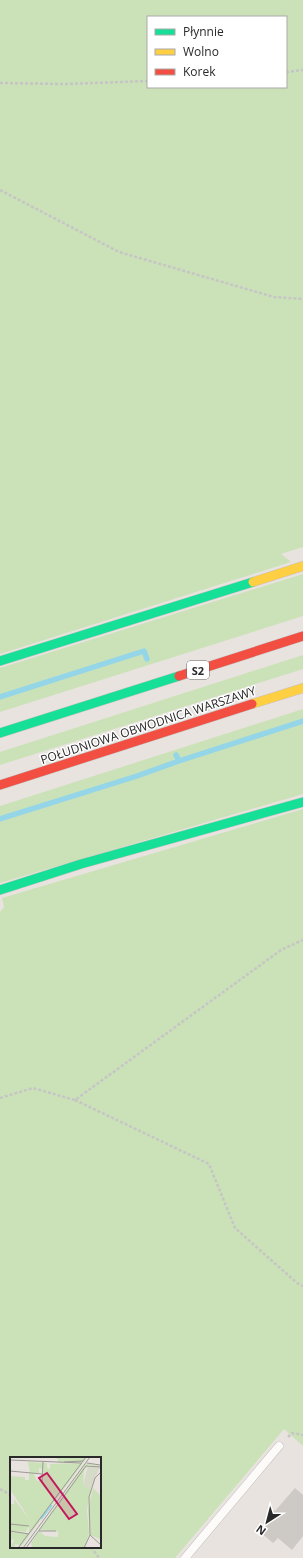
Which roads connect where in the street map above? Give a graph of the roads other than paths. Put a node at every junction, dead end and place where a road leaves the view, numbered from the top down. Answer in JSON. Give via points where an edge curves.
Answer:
{"nodes":[{"id":1,"x":303,"y":566,"type":"edge"},
{"id":2,"x":303,"y":636,"type":"edge"},
{"id":3,"x":0,"y":661,"type":"edge"},
{"id":4,"x":303,"y":688,"type":"edge"},
{"id":5,"x":0,"y":733,"type":"edge"},
{"id":6,"x":0,"y":785,"type":"edge"},
{"id":7,"x":303,"y":802,"type":"edge"},
{"id":8,"x":0,"y":890,"type":"edge"},
{"id":9,"x":279,"y":1446,"type":"dead end"},
{"id":10,"x":185,"y":1558,"type":"edge"}],
"edges":[{"from":1,"to":3,"type":"main road"},
{"from":2,"to":5,"type":"main road","number":"S2"},
{"from":4,"to":6,"type":"main road","name":"POŁUDNIOWA OBWODNICA WARSZAWY"},
{"from":7,"to":8,"type":"main road","via":[[81,864]]},
{"from":9,"to":10,"type":"lane"}]}
